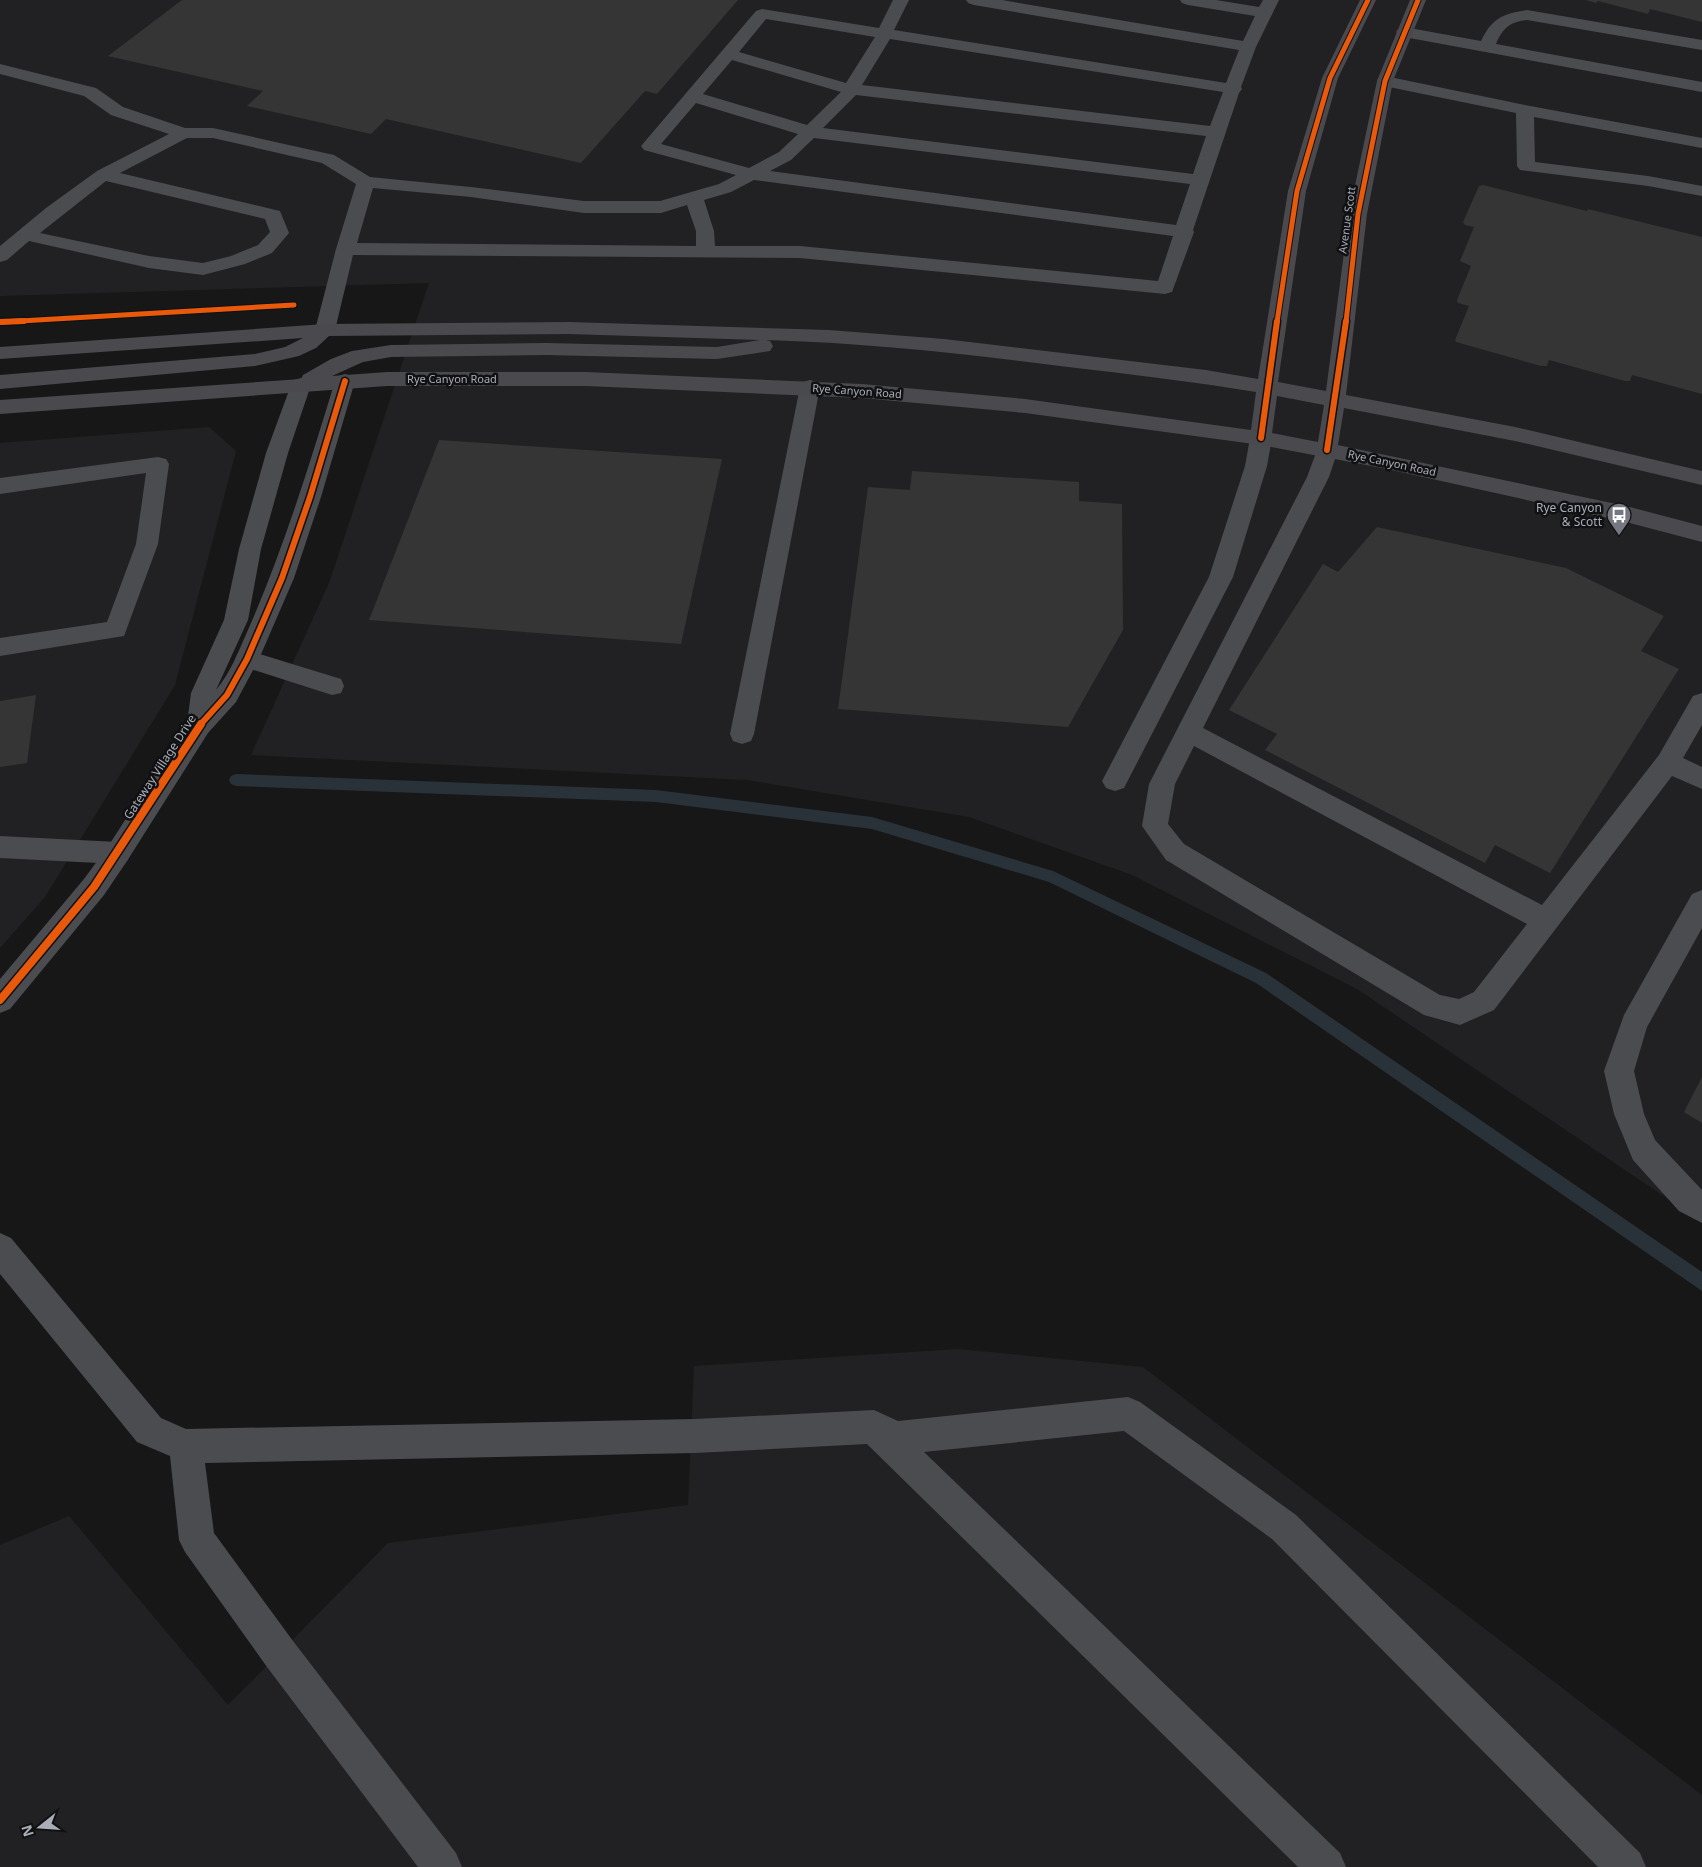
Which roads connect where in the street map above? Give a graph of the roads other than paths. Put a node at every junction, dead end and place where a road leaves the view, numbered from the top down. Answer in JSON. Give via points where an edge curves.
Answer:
{"nodes":[{"id":1,"x":901,"y":0,"type":"edge"},
{"id":2,"x":974,"y":0,"type":"edge"},
{"id":3,"x":1188,"y":0,"type":"edge"},
{"id":4,"x":1368,"y":0,"type":"edge"},
{"id":5,"x":1418,"y":0,"type":"edge"},
{"id":6,"x":1268,"y":6,"type":"edge"},
{"id":7,"x":1404,"y":32,"type":"junction"},
{"id":8,"x":885,"y":33,"type":"junction"},
{"id":9,"x":1702,"y":45,"type":"edge"},
{"id":10,"x":1248,"y":47,"type":"junction"},
{"id":11,"x":1486,"y":48,"type":"junction"},
{"id":12,"x":728,"y":54,"type":"junction"},
{"id":13,"x":0,"y":69,"type":"edge"},
{"id":14,"x":1384,"y":81,"type":"junction"},
{"id":15,"x":1702,"y":88,"type":"edge"},
{"id":16,"x":1234,"y":89,"type":"junction"},
{"id":17,"x":850,"y":90,"type":"junction"},
{"id":18,"x":692,"y":96,"type":"junction"},
{"id":19,"x":1525,"y":110,"type":"junction"},
{"id":20,"x":810,"y":132,"type":"junction"},
{"id":21,"x":1216,"y":132,"type":"junction"},
{"id":22,"x":184,"y":133,"type":"junction"},
{"id":23,"x":1702,"y":143,"type":"edge"},
{"id":24,"x":752,"y":174,"type":"junction"},
{"id":25,"x":103,"y":175,"type":"junction"},
{"id":26,"x":1199,"y":180,"type":"junction"},
{"id":27,"x":366,"y":182,"type":"junction"},
{"id":28,"x":1702,"y":191,"type":"edge"},
{"id":29,"x":694,"y":198,"type":"junction"},
{"id":30,"x":1185,"y":232,"type":"junction"},
{"id":31,"x":26,"y":235,"type":"junction"},
{"id":32,"x":345,"y":249,"type":"junction"},
{"id":33,"x":706,"y":250,"type":"junction"},
{"id":34,"x":0,"y":256,"type":"edge"},
{"id":35,"x":324,"y":330,"type":"junction"},
{"id":36,"x":829,"y":336,"type":"junction"},
{"id":37,"x":0,"y":353,"type":"edge"},
{"id":38,"x":345,"y":381,"type":"junction"},
{"id":39,"x":0,"y":382,"type":"edge"},
{"id":40,"x":301,"y":385,"type":"junction"},
{"id":41,"x":810,"y":387,"type":"junction"},
{"id":42,"x":1267,"y":387,"type":"junction"},
{"id":43,"x":1336,"y":399,"type":"junction"},
{"id":44,"x":0,"y":407,"type":"edge"},
{"id":45,"x":1261,"y":438,"type":"junction"},
{"id":46,"x":1328,"y":450,"type":"junction"},
{"id":47,"x":1702,"y":478,"type":"edge"},
{"id":48,"x":0,"y":486,"type":"edge"},
{"id":49,"x":1702,"y":534,"type":"edge"},
{"id":50,"x":0,"y":647,"type":"edge"},
{"id":51,"x":247,"y":659,"type":"junction"},
{"id":52,"x":332,"y":686,"type":"dead end"},
{"id":53,"x":1702,"y":703,"type":"edge"},
{"id":54,"x":199,"y":726,"type":"junction"},
{"id":55,"x":1189,"y":732,"type":"junction"},
{"id":56,"x":742,"y":734,"type":"dead end"},
{"id":57,"x":1668,"y":762,"type":"junction"},
{"id":58,"x":1702,"y":778,"type":"edge"},
{"id":59,"x":1116,"y":781,"type":"dead end"},
{"id":60,"x":0,"y":847,"type":"edge"},
{"id":61,"x":118,"y":853,"type":"junction"},
{"id":62,"x":1702,"y":902,"type":"edge"},
{"id":63,"x":1546,"y":922,"type":"junction"},
{"id":64,"x":0,"y":1000,"type":"edge"},
{"id":65,"x":1702,"y":1208,"type":"edge"},
{"id":66,"x":0,"y":1249,"type":"edge"},
{"id":67,"x":874,"y":1427,"type":"junction"},
{"id":68,"x":186,"y":1446,"type":"junction"},
{"id":69,"x":442,"y":1867,"type":"edge"},
{"id":70,"x":1326,"y":1867,"type":"edge"},
{"id":71,"x":1626,"y":1867,"type":"edge"}],
"edges":[{"from":1,"to":8,"type":"street"},
{"from":2,"to":10,"type":"street"},
{"from":3,"to":6,"type":"street"},
{"from":4,"to":42,"type":"main road","via":[[1330,78],[1297,191]]},
{"from":5,"to":7,"type":"main road","name":"Avenue Scott"},
{"from":6,"to":10,"type":"street"},
{"from":7,"to":11,"type":"street"},
{"from":7,"to":14,"type":"main road","name":"Avenue Scott"},
{"from":8,"to":12,"type":"street","via":[[762,14]]},
{"from":8,"to":16,"type":"street"},
{"from":8,"to":17,"type":"street"},
{"from":9,"to":11,"type":"street","via":[[1527,15],[1509,17],[1498,24]]},
{"from":10,"to":16,"type":"street"},
{"from":11,"to":15,"type":"street"},
{"from":12,"to":17,"type":"street"},
{"from":12,"to":18,"type":"street"},
{"from":13,"to":22,"type":"street","via":[[90,92],[117,111]]},
{"from":14,"to":19,"type":"street"},
{"from":14,"to":43,"type":"main road","name":"Avenue Scott","via":[[1358,214]]},
{"from":16,"to":21,"type":"street"},
{"from":17,"to":20,"type":"street"},
{"from":17,"to":21,"type":"street"},
{"from":18,"to":20,"type":"street"},
{"from":18,"to":24,"type":"street","via":[[650,146]]},
{"from":19,"to":23,"type":"street"},
{"from":19,"to":28,"type":"street","via":[[1526,166]]},
{"from":20,"to":24,"type":"street","via":[[785,156]]},
{"from":20,"to":26,"type":"street"},
{"from":21,"to":26,"type":"street"},
{"from":22,"to":25,"type":"street"},
{"from":22,"to":27,"type":"street","via":[[213,133],[328,159]]},
{"from":24,"to":29,"type":"street"},
{"from":24,"to":30,"type":"street"},
{"from":25,"to":31,"type":"street"},
{"from":25,"to":31,"type":"street","via":[[273,216],[280,233],[265,248],[238,260],[203,269],[150,262]]},
{"from":26,"to":30,"type":"street"},
{"from":27,"to":29,"type":"street","via":[[584,207],[661,208]]},
{"from":27,"to":32,"type":"street"},
{"from":29,"to":33,"type":"street","via":[[705,231]]},
{"from":30,"to":33,"type":"street","via":[[1165,288],[800,252]]},
{"from":31,"to":34,"type":"street"},
{"from":32,"to":33,"type":"street"},
{"from":32,"to":35,"type":"street"},
{"from":35,"to":36,"type":"main road","via":[[569,328]]},
{"from":35,"to":37,"type":"main road"},
{"from":35,"to":39,"type":"main road","via":[[302,348],[255,360]]},
{"from":36,"to":40,"type":"main road","via":[[717,353],[546,349],[390,351],[359,356],[338,364]]},
{"from":36,"to":42,"type":"main road","via":[[944,345]]},
{"from":38,"to":40,"type":"main road","name":"Rye Canyon Road"},
{"from":38,"to":41,"type":"main road","name":"Rye Canyon Road","via":[[586,379]]},
{"from":38,"to":51,"type":"street","name":"Gateway Village Drive","via":[[282,578]]},
{"from":40,"to":44,"type":"main road","name":"Rye Canyon Road"},
{"from":40,"to":54,"type":"street","name":"Gateway Village Drive","via":[[277,453],[250,548],[236,620],[203,693]]},
{"from":41,"to":45,"type":"main road","name":"Rye Canyon Road","via":[[1025,406]]},
{"from":41,"to":56,"type":"street"},
{"from":42,"to":43,"type":"main road"},
{"from":42,"to":45,"type":"main road"},
{"from":43,"to":46,"type":"main road","name":"Avenue Scott"},
{"from":43,"to":47,"type":"main road","via":[[1515,434]]},
{"from":45,"to":46,"type":"main road","name":"Rye Canyon Road"},
{"from":45,"to":59,"type":"street","via":[[1256,466],[1221,577]]},
{"from":46,"to":49,"type":"main road","name":"Rye Canyon Road","via":[[1626,514]]},
{"from":46,"to":55,"type":"street","via":[[1318,477]]},
{"from":48,"to":50,"type":"street","via":[[158,464],[147,544],[116,630]]},
{"from":51,"to":52,"type":"street"},
{"from":51,"to":54,"type":"street","name":"Gateway Village Drive","via":[[228,695]]},
{"from":53,"to":57,"type":"street"},
{"from":54,"to":61,"type":"street","name":"Gateway Village Drive"},
{"from":55,"to":63,"type":"street"},
{"from":55,"to":63,"type":"street","via":[[1162,784],[1155,826],[1175,852],[1434,1006],[1460,1012],[1484,1001]]},
{"from":57,"to":58,"type":"street"},
{"from":57,"to":63,"type":"street"},
{"from":60,"to":61,"type":"street"},
{"from":61,"to":64,"type":"street","name":"Gateway Village Drive"},
{"from":62,"to":65,"type":"street","via":[[1634,1024],[1619,1070],[1629,1114],[1644,1150],[1690,1200]]},
{"from":66,"to":68,"type":"street","via":[[149,1430]]},
{"from":67,"to":68,"type":"street","via":[[696,1436]]},
{"from":67,"to":70,"type":"street"},
{"from":67,"to":71,"type":"street","via":[[897,1438],[1128,1414],[1284,1527]]},
{"from":68,"to":69,"type":"street","via":[[197,1540]]}]}
